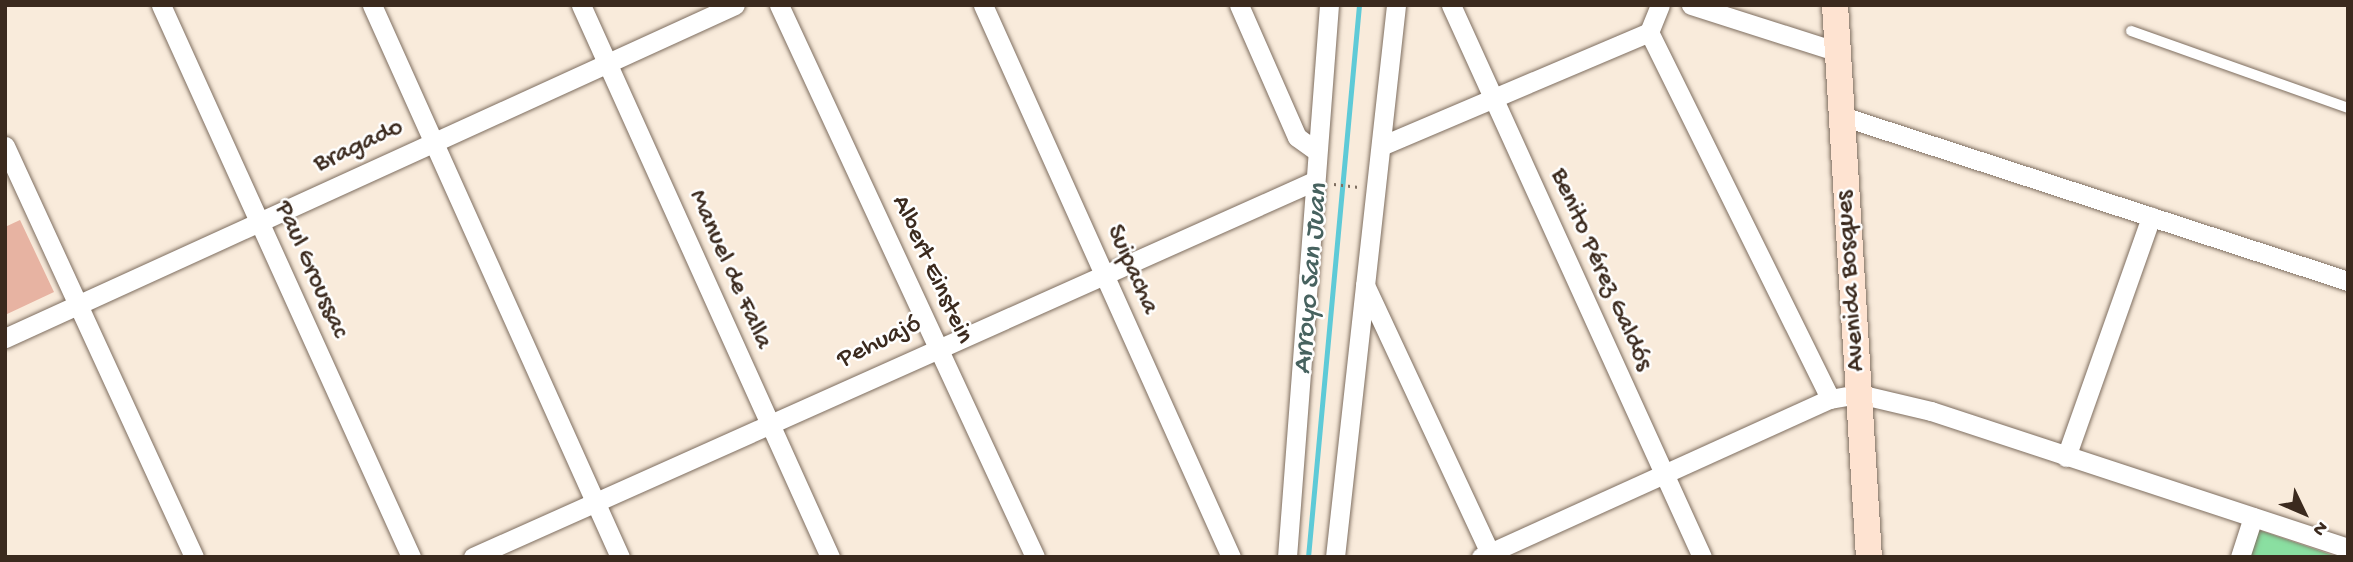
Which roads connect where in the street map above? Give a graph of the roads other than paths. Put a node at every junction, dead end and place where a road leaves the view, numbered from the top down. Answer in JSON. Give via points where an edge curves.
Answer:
{"nodes":[{"id":1,"x":161,"y":5,"type":"edge"},
{"id":2,"x":372,"y":5,"type":"edge"},
{"id":3,"x":581,"y":5,"type":"edge"},
{"id":4,"x":736,"y":5,"type":"edge"},
{"id":5,"x":779,"y":5,"type":"edge"},
{"id":6,"x":983,"y":5,"type":"edge"},
{"id":7,"x":1239,"y":5,"type":"edge"},
{"id":8,"x":1329,"y":5,"type":"edge"},
{"id":9,"x":1396,"y":5,"type":"edge"},
{"id":10,"x":1451,"y":5,"type":"edge"},
{"id":11,"x":1660,"y":5,"type":"edge"},
{"id":12,"x":1691,"y":5,"type":"edge"},
{"id":13,"x":1835,"y":5,"type":"edge"},
{"id":14,"x":2131,"y":31,"type":"dead end"},
{"id":15,"x":1649,"y":32,"type":"junction"},
{"id":16,"x":1838,"y":52,"type":"junction"},
{"id":17,"x":610,"y":67,"type":"junction"},
{"id":18,"x":1492,"y":97,"type":"junction"},
{"id":19,"x":2348,"y":108,"type":"edge"},
{"id":20,"x":1842,"y":116,"type":"junction"},
{"id":21,"x":433,"y":142,"type":"junction"},
{"id":22,"x":5,"y":146,"type":"edge"},
{"id":23,"x":1381,"y":146,"type":"junction"},
{"id":24,"x":1315,"y":150,"type":"junction"},
{"id":25,"x":1320,"y":182,"type":"junction"},
{"id":26,"x":2151,"y":217,"type":"junction"},
{"id":27,"x":259,"y":222,"type":"junction"},
{"id":28,"x":1103,"y":272,"type":"junction"},
{"id":29,"x":2348,"y":281,"type":"edge"},
{"id":30,"x":1365,"y":285,"type":"junction"},
{"id":31,"x":78,"y":304,"type":"junction"},
{"id":32,"x":5,"y":338,"type":"edge"},
{"id":33,"x":937,"y":344,"type":"junction"},
{"id":34,"x":1859,"y":394,"type":"junction"},
{"id":35,"x":1830,"y":399,"type":"junction"},
{"id":36,"x":769,"y":425,"type":"junction"},
{"id":37,"x":2066,"y":457,"type":"junction"},
{"id":38,"x":1664,"y":475,"type":"junction"},
{"id":39,"x":594,"y":502,"type":"junction"},
{"id":40,"x":2253,"y":517,"type":"junction"},
{"id":41,"x":2348,"y":548,"type":"edge"},
{"id":42,"x":1488,"y":555,"type":"edge"},
{"id":43,"x":194,"y":557,"type":"edge"},
{"id":44,"x":411,"y":557,"type":"edge"},
{"id":45,"x":473,"y":557,"type":"edge"},
{"id":46,"x":620,"y":557,"type":"edge"},
{"id":47,"x":830,"y":557,"type":"edge"},
{"id":48,"x":1035,"y":557,"type":"edge"},
{"id":49,"x":1231,"y":557,"type":"edge"},
{"id":50,"x":1287,"y":557,"type":"edge"},
{"id":51,"x":1335,"y":557,"type":"edge"},
{"id":52,"x":1702,"y":557,"type":"edge"},
{"id":53,"x":1868,"y":557,"type":"edge"},
{"id":54,"x":2239,"y":557,"type":"edge"}],
"edges":[{"from":1,"to":27,"type":"street","name":"Paul Groussac"},
{"from":2,"to":21,"type":"street"},
{"from":3,"to":17,"type":"street","name":"Manuel de Falla"},
{"from":4,"to":17,"type":"street","name":"Bragado"},
{"from":5,"to":33,"type":"street","name":"Albert Einstein"},
{"from":6,"to":28,"type":"street","name":"Suipacha"},
{"from":7,"to":24,"type":"street","via":[[1297,137]]},
{"from":8,"to":24,"type":"street"},
{"from":9,"to":23,"type":"street"},
{"from":10,"to":18,"type":"street","name":"Benito Pérez Galdós"},
{"from":11,"to":15,"type":"street"},
{"from":12,"to":16,"type":"street"},
{"from":13,"to":16,"type":"main road","name":"Avenida Bosques"},
{"from":14,"to":19,"type":"lane"},
{"from":15,"to":18,"type":"street"},
{"from":15,"to":35,"type":"street"},
{"from":16,"to":20,"type":"main road","name":"Avenida Bosques"},
{"from":17,"to":21,"type":"street","name":"Bragado"},
{"from":17,"to":36,"type":"street","name":"Manuel de Falla"},
{"from":18,"to":23,"type":"street"},
{"from":18,"to":38,"type":"street","name":"Benito Pérez Galdós"},
{"from":20,"to":26,"type":"street"},
{"from":20,"to":34,"type":"main road","name":"Avenida Bosques"},
{"from":21,"to":27,"type":"street","name":"Bragado"},
{"from":21,"to":39,"type":"street"},
{"from":22,"to":31,"type":"street"},
{"from":23,"to":30,"type":"street"},
{"from":24,"to":25,"type":"street"},
{"from":25,"to":28,"type":"street","name":"Pehuajó"},
{"from":25,"to":50,"type":"street"},
{"from":26,"to":29,"type":"street"},
{"from":26,"to":37,"type":"street"},
{"from":27,"to":31,"type":"street","name":"Bragado"},
{"from":27,"to":44,"type":"street","name":"Paul Groussac"},
{"from":28,"to":33,"type":"street","name":"Pehuajó"},
{"from":28,"to":49,"type":"street","name":"Suipacha"},
{"from":30,"to":42,"type":"street"},
{"from":30,"to":51,"type":"street"},
{"from":31,"to":32,"type":"street","name":"Bragado"},
{"from":31,"to":43,"type":"street"},
{"from":33,"to":36,"type":"street","name":"Pehuajó"},
{"from":33,"to":48,"type":"street","name":"Albert Einstein"},
{"from":34,"to":35,"type":"street"},
{"from":34,"to":37,"type":"street"},
{"from":34,"to":53,"type":"main road","name":"Avenida Bosques"},
{"from":35,"to":38,"type":"street"},
{"from":36,"to":39,"type":"street","name":"Pehuajó"},
{"from":36,"to":47,"type":"street","name":"Manuel de Falla"},
{"from":37,"to":40,"type":"street"},
{"from":38,"to":42,"type":"street"},
{"from":38,"to":52,"type":"street","name":"Benito Pérez Galdós"},
{"from":39,"to":45,"type":"street","name":"Pehuajó"},
{"from":39,"to":46,"type":"street"},
{"from":40,"to":41,"type":"street"},
{"from":40,"to":54,"type":"street"}]}
